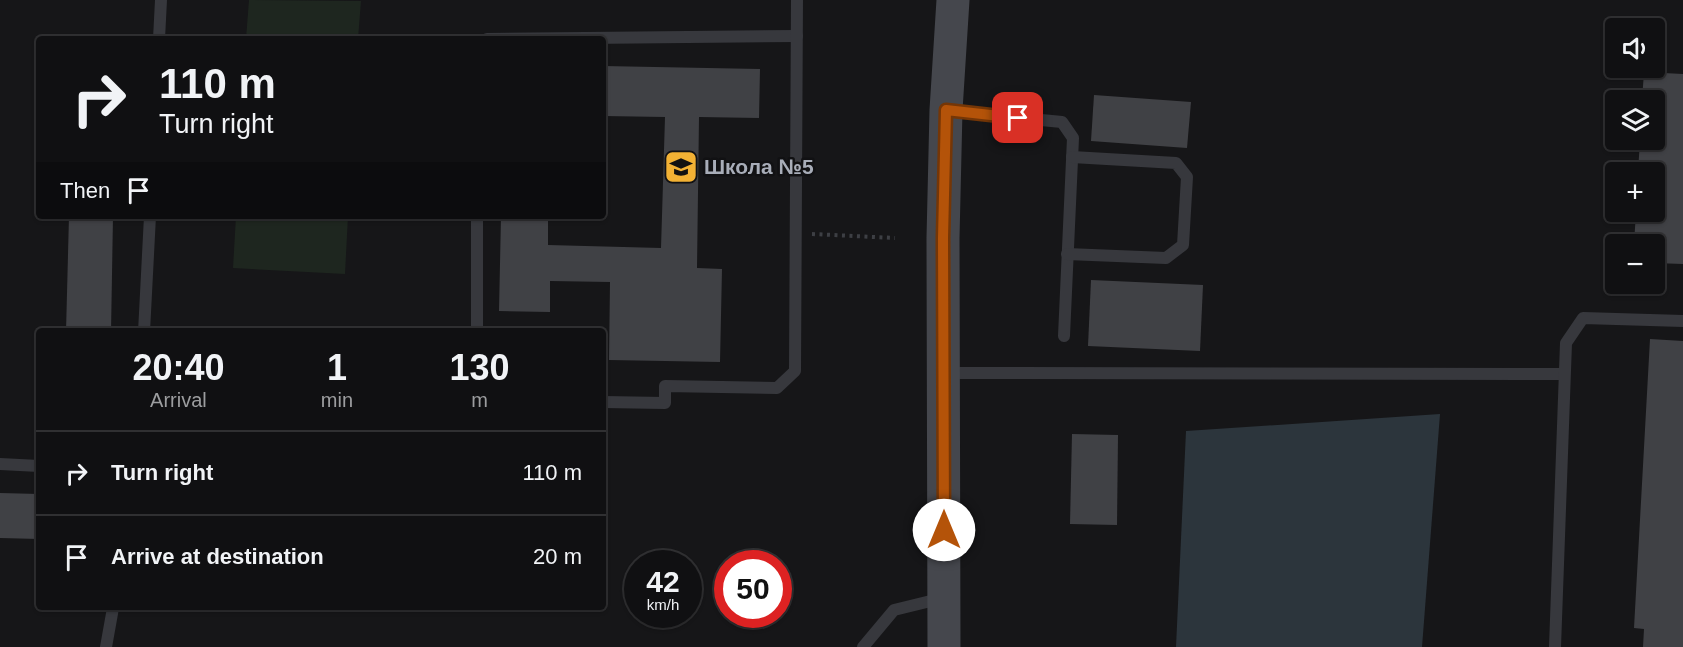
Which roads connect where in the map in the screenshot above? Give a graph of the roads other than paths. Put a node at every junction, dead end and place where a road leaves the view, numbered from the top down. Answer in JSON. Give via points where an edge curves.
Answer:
{"nodes":[{"id":1,"x":161,"y":0,"type":"edge"},
{"id":2,"x":797,"y":0,"type":"edge"},
{"id":3,"x":953,"y":0,"type":"edge"},
{"id":4,"x":159,"y":36,"type":"edge"},
{"id":5,"x":797,"y":36,"type":"junction"},
{"id":6,"x":606,"y":38,"type":"edge"},
{"id":7,"x":946,"y":110,"type":"junction"},
{"id":8,"x":1072,"y":157,"type":"junction"},
{"id":9,"x":150,"y":219,"type":"edge"},
{"id":10,"x":477,"y":219,"type":"edge"},
{"id":11,"x":1067,"y":254,"type":"junction"},
{"id":12,"x":1683,"y":321,"type":"edge"},
{"id":13,"x":144,"y":328,"type":"edge"},
{"id":14,"x":477,"y":328,"type":"edge"},
{"id":15,"x":1064,"y":336,"type":"dead end"},
{"id":16,"x":944,"y":373,"type":"junction"},
{"id":17,"x":1564,"y":374,"type":"junction"},
{"id":18,"x":606,"y":402,"type":"edge"},
{"id":19,"x":0,"y":464,"type":"edge"},
{"id":20,"x":36,"y":466,"type":"edge"},
{"id":21,"x":944,"y":597,"type":"junction"},
{"id":22,"x":112,"y":610,"type":"edge"},
{"id":23,"x":106,"y":647,"type":"edge"},
{"id":24,"x":863,"y":647,"type":"edge"},
{"id":25,"x":944,"y":647,"type":"edge"},
{"id":26,"x":1555,"y":647,"type":"edge"}],
"edges":[{"from":1,"to":4,"type":"lane"},
{"from":2,"to":5,"type":"lane"},
{"from":3,"to":7,"type":"main road"},
{"from":5,"to":6,"type":"lane"},
{"from":5,"to":18,"type":"lane","via":[[795,372],[777,388],[665,386],[665,403]]},
{"from":7,"to":8,"type":"lane","via":[[1062,123],[1073,138]]},
{"from":7,"to":16,"type":"main road"},
{"from":8,"to":11,"type":"lane"},
{"from":8,"to":11,"type":"lane","via":[[1176,163],[1187,177],[1183,245],[1166,258]]},
{"from":9,"to":13,"type":"lane"},
{"from":10,"to":14,"type":"lane"},
{"from":11,"to":15,"type":"lane"},
{"from":12,"to":17,"type":"lane","via":[[1583,318],[1566,344]]},
{"from":16,"to":17,"type":"lane"},
{"from":16,"to":21,"type":"main road"},
{"from":17,"to":26,"type":"lane"},
{"from":19,"to":20,"type":"lane"},
{"from":21,"to":24,"type":"lane","via":[[894,610]]},
{"from":21,"to":25,"type":"main road"},
{"from":22,"to":23,"type":"lane"}]}
